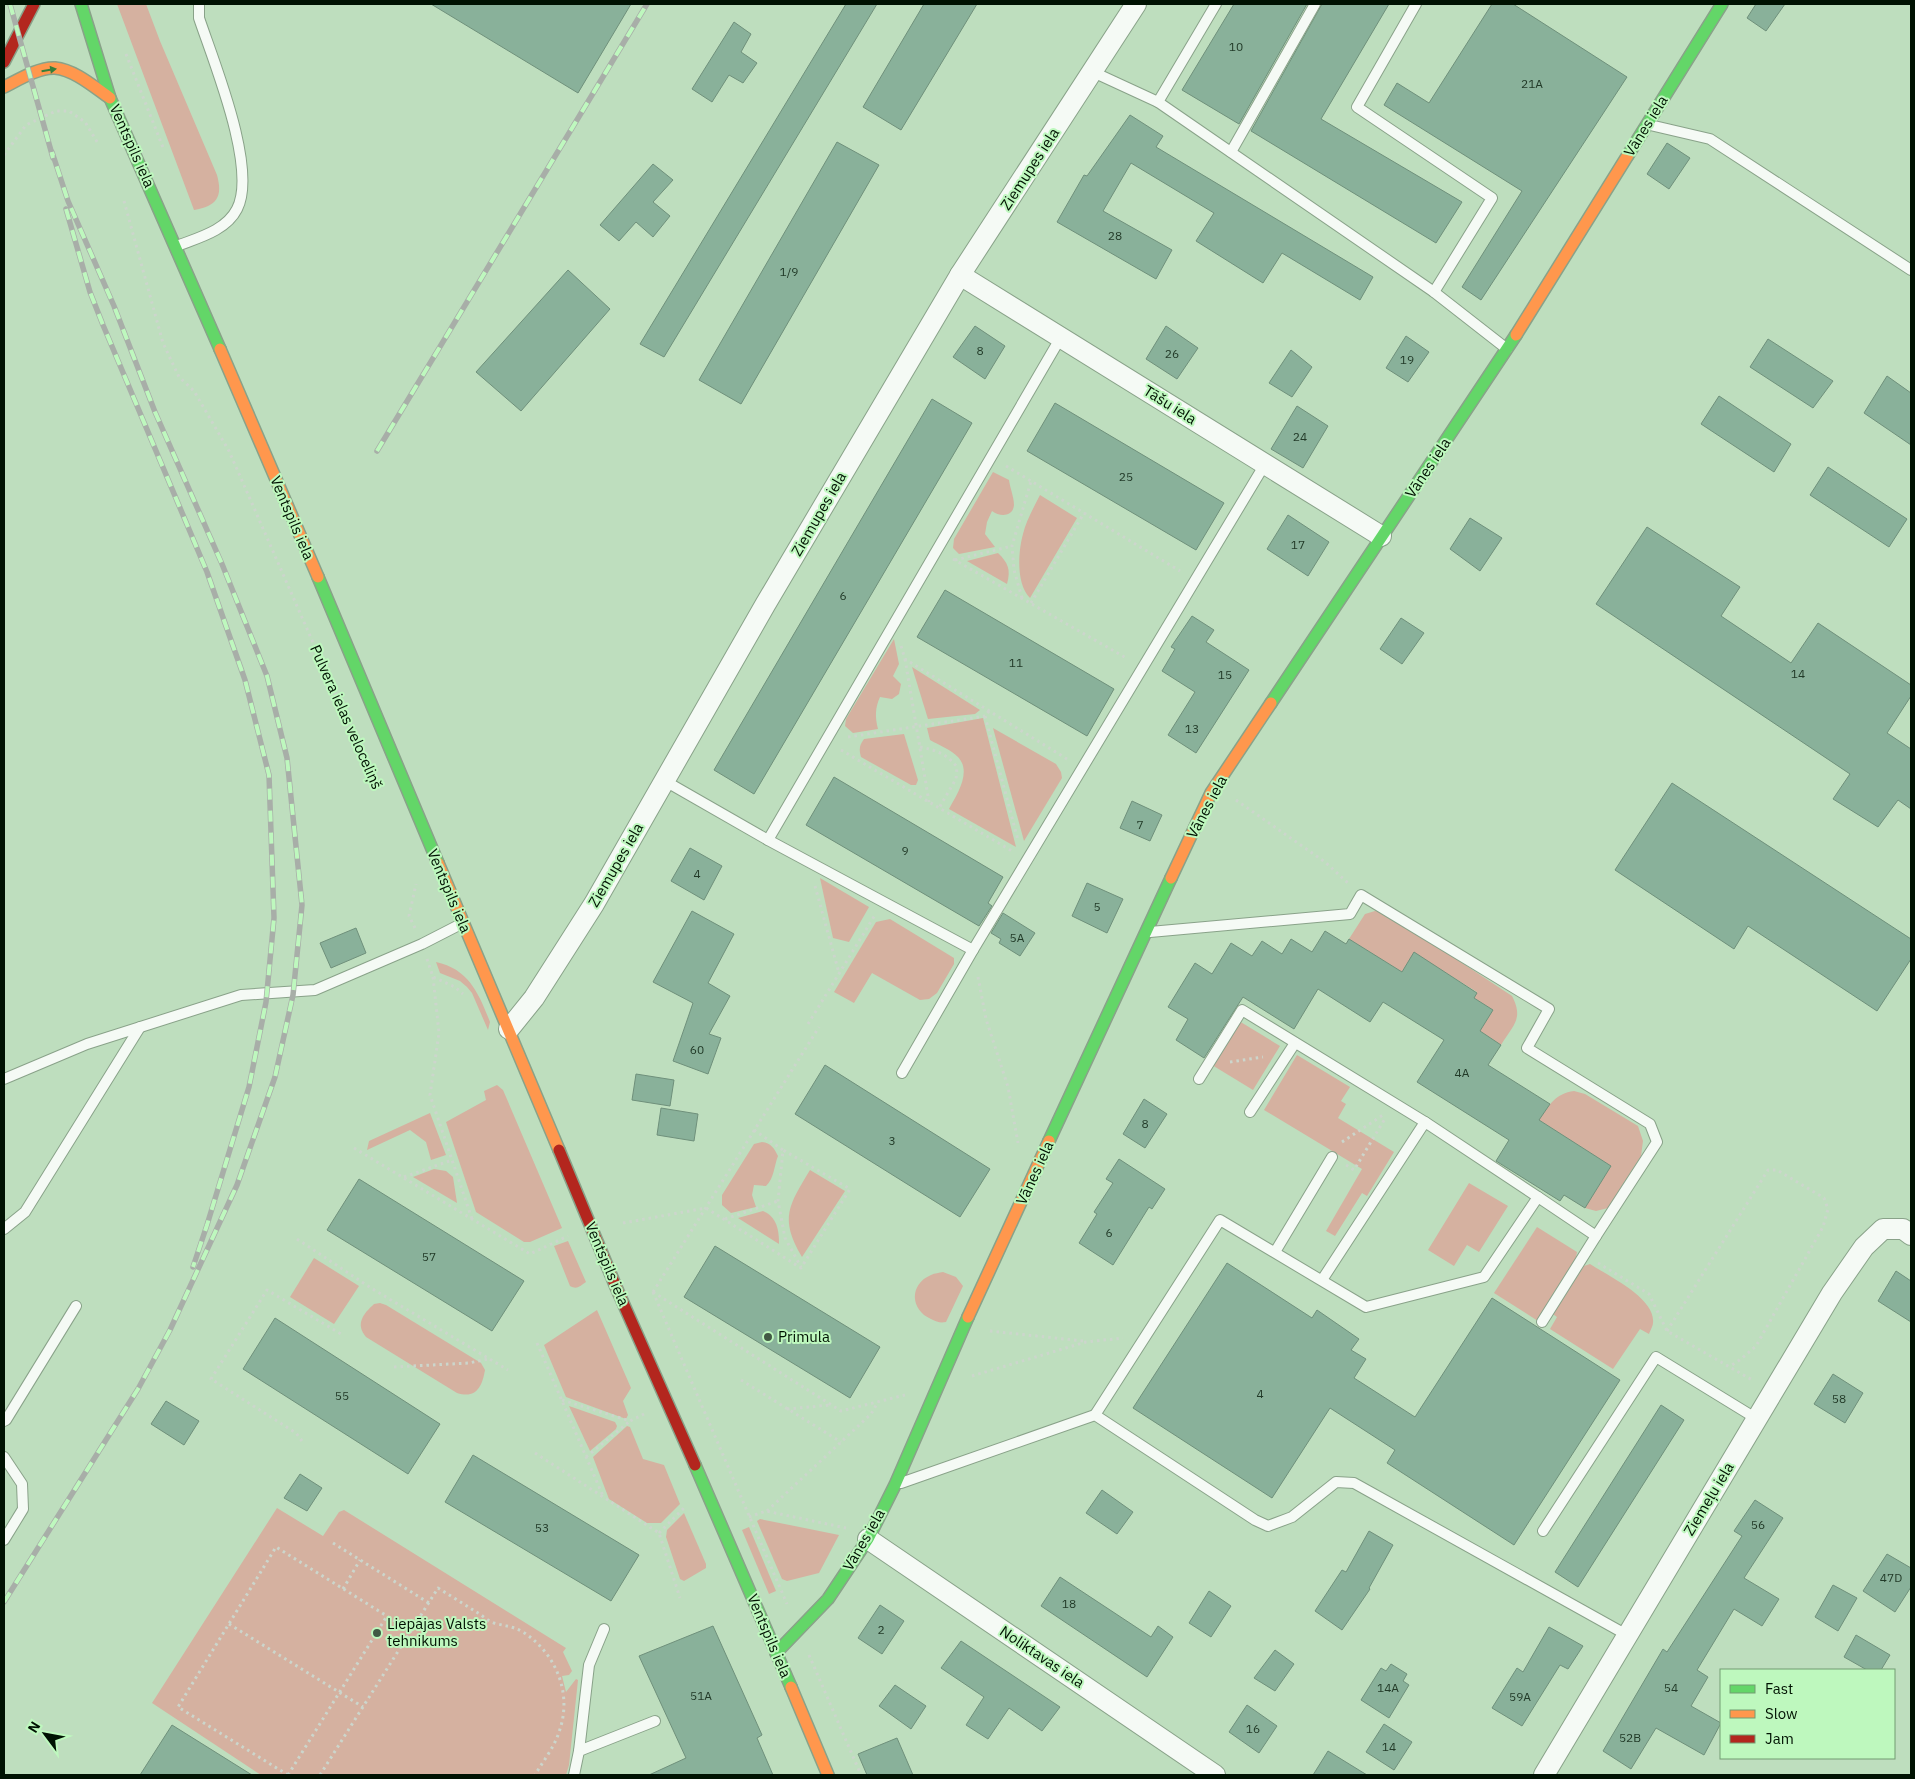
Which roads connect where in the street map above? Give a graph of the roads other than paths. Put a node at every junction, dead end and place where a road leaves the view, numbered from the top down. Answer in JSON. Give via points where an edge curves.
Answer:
{"nodes":[{"id":1,"x":34,"y":4,"type":"edge"},
{"id":2,"x":81,"y":4,"type":"edge"},
{"id":3,"x":200,"y":4,"type":"edge"},
{"id":4,"x":1136,"y":4,"type":"edge"},
{"id":5,"x":1216,"y":4,"type":"edge"},
{"id":6,"x":1315,"y":4,"type":"edge"},
{"id":7,"x":1416,"y":4,"type":"edge"},
{"id":8,"x":1722,"y":4,"type":"edge"},
{"id":9,"x":4,"y":62,"type":"edge"},
{"id":10,"x":1093,"y":72,"type":"junction"},
{"id":11,"x":4,"y":87,"type":"edge"},
{"id":12,"x":110,"y":98,"type":"junction"},
{"id":13,"x":1158,"y":102,"type":"junction"},
{"id":14,"x":1647,"y":124,"type":"junction"},
{"id":15,"x":1231,"y":152,"type":"junction"},
{"id":16,"x":176,"y":247,"type":"junction"},
{"id":17,"x":1911,"y":270,"type":"edge"},
{"id":18,"x":960,"y":275,"type":"junction"},
{"id":19,"x":1434,"y":292,"type":"junction"},
{"id":20,"x":1061,"y":337,"type":"junction"},
{"id":21,"x":1508,"y":349,"type":"junction"},
{"id":22,"x":1265,"y":464,"type":"junction"},
{"id":23,"x":1381,"y":536,"type":"junction"},
{"id":24,"x":665,"y":781,"type":"junction"},
{"id":25,"x":768,"y":840,"type":"junction"},
{"id":26,"x":462,"y":923,"type":"junction"},
{"id":27,"x":1146,"y":932,"type":"junction"},
{"id":28,"x":973,"y":950,"type":"junction"},
{"id":29,"x":140,"y":1027,"type":"junction"},
{"id":30,"x":509,"y":1029,"type":"junction"},
{"id":31,"x":1295,"y":1043,"type":"junction"},
{"id":32,"x":902,"y":1072,"type":"dead end"},
{"id":33,"x":4,"y":1079,"type":"edge"},
{"id":34,"x":1199,"y":1079,"type":"dead end"},
{"id":35,"x":1250,"y":1112,"type":"dead end"},
{"id":36,"x":1425,"y":1122,"type":"junction"},
{"id":37,"x":1332,"y":1157,"type":"road end"},
{"id":38,"x":1538,"y":1197,"type":"junction"},
{"id":39,"x":4,"y":1229,"type":"edge"},
{"id":40,"x":1911,"y":1235,"type":"edge"},
{"id":41,"x":1596,"y":1236,"type":"junction"},
{"id":42,"x":1275,"y":1252,"type":"junction"},
{"id":43,"x":1322,"y":1280,"type":"junction"},
{"id":44,"x":76,"y":1306,"type":"dead end"},
{"id":45,"x":1542,"y":1322,"type":"dead end"},
{"id":46,"x":1094,"y":1415,"type":"junction"},
{"id":47,"x":1757,"y":1419,"type":"junction"},
{"id":48,"x":4,"y":1421,"type":"edge"},
{"id":49,"x":4,"y":1457,"type":"edge"},
{"id":50,"x":894,"y":1485,"type":"junction"},
{"id":51,"x":1543,"y":1531,"type":"dead end"},
{"id":52,"x":868,"y":1539,"type":"junction"},
{"id":53,"x":4,"y":1540,"type":"edge"},
{"id":54,"x":604,"y":1629,"type":"dead end"},
{"id":55,"x":1627,"y":1635,"type":"junction"},
{"id":56,"x":776,"y":1653,"type":"junction"},
{"id":57,"x":655,"y":1721,"type":"dead end"},
{"id":58,"x":579,"y":1751,"type":"junction"},
{"id":59,"x":574,"y":1775,"type":"edge"},
{"id":60,"x":828,"y":1775,"type":"edge"},
{"id":61,"x":1215,"y":1775,"type":"edge"},
{"id":62,"x":1544,"y":1775,"type":"edge"}],
"edges":[{"from":1,"to":9,"type":"street"},
{"from":2,"to":12,"type":"street","name":"Ventspils iela"},
{"from":3,"to":16,"type":"lane","via":[[199,18],[237,136],[243,184],[237,209],[221,227]]},
{"from":4,"to":10,"type":"street","name":"Ziemupes iela"},
{"from":5,"to":13,"type":"lane"},
{"from":6,"to":15,"type":"lane"},
{"from":7,"to":19,"type":"lane","via":[[1357,107],[1492,198]]},
{"from":8,"to":14,"type":"street","name":"Vānes iela"},
{"from":10,"to":13,"type":"lane"},
{"from":10,"to":18,"type":"street","name":"Ziemupes iela"},
{"from":11,"to":12,"type":"street","one_way":true,"via":[[54,68],[72,74]]},
{"from":12,"to":16,"type":"street","name":"Ventspils iela"},
{"from":13,"to":15,"type":"lane"},
{"from":14,"to":17,"type":"lane","via":[[1710,139]]},
{"from":14,"to":21,"type":"street","name":"Vānes iela"},
{"from":15,"to":19,"type":"lane"},
{"from":16,"to":26,"type":"street","name":"Ventspils iela"},
{"from":18,"to":20,"type":"street","name":"Tāšu iela"},
{"from":18,"to":24,"type":"street","name":"Ziemupes iela"},
{"from":19,"to":21,"type":"lane"},
{"from":20,"to":22,"type":"street","name":"Tāšu iela"},
{"from":20,"to":25,"type":"lane"},
{"from":21,"to":23,"type":"street","name":"Vānes iela"},
{"from":22,"to":23,"type":"street","name":"Tāšu iela"},
{"from":22,"to":28,"type":"lane"},
{"from":23,"to":27,"type":"street","name":"Vānes iela","via":[[1216,786]]},
{"from":24,"to":25,"type":"lane"},
{"from":24,"to":30,"type":"street","name":"Ziemupes iela","via":[[594,904],[534,998]]},
{"from":25,"to":28,"type":"lane"},
{"from":26,"to":29,"type":"lane","via":[[422,944],[315,990],[241,995]]},
{"from":26,"to":30,"type":"street","name":"Ventspils iela"},
{"from":27,"to":41,"type":"lane","via":[[1350,914],[1362,895],[1549,1009],[1527,1048],[1650,1124],[1657,1142]]},
{"from":27,"to":50,"type":"street","name":"Vānes iela","via":[[962,1328]]},
{"from":28,"to":32,"type":"lane"},
{"from":29,"to":33,"type":"lane","via":[[87,1044]]},
{"from":29,"to":39,"type":"lane","via":[[25,1212]]},
{"from":30,"to":56,"type":"street","name":"Ventspils iela","via":[[616,1287]]},
{"from":31,"to":34,"type":"lane","via":[[1242,1010]]},
{"from":31,"to":35,"type":"lane"},
{"from":31,"to":36,"type":"lane"},
{"from":36,"to":38,"type":"lane"},
{"from":36,"to":43,"type":"lane"},
{"from":37,"to":42,"type":"lane"},
{"from":38,"to":41,"type":"lane"},
{"from":38,"to":43,"type":"lane","via":[[1484,1277],[1366,1307]]},
{"from":40,"to":47,"type":"street","name":"Ziemeļu iela","via":[[1903,1229],[1884,1229],[1864,1247],[1832,1293]]},
{"from":41,"to":45,"type":"lane"},
{"from":42,"to":43,"type":"lane"},
{"from":42,"to":46,"type":"lane","via":[[1220,1220]]},
{"from":44,"to":48,"type":"lane"},
{"from":46,"to":50,"type":"lane"},
{"from":46,"to":55,"type":"lane","via":[[1268,1526],[1292,1517],[1336,1482],[1354,1483]]},
{"from":47,"to":51,"type":"lane","via":[[1656,1357]]},
{"from":47,"to":55,"type":"street","name":"Ziemeļu iela"},
{"from":49,"to":53,"type":"lane","via":[[22,1484],[24,1509]]},
{"from":50,"to":52,"type":"street","name":"Vānes iela"},
{"from":52,"to":56,"type":"street","name":"Vānes iela","via":[[828,1599]]},
{"from":52,"to":61,"type":"street","name":"Noliktavas iela"},
{"from":54,"to":58,"type":"lane","via":[[590,1665]]},
{"from":55,"to":62,"type":"street","name":"Ziemeļu iela"},
{"from":56,"to":60,"type":"street","name":"Ventspils iela"},
{"from":57,"to":58,"type":"lane"},
{"from":58,"to":59,"type":"lane"}]}
